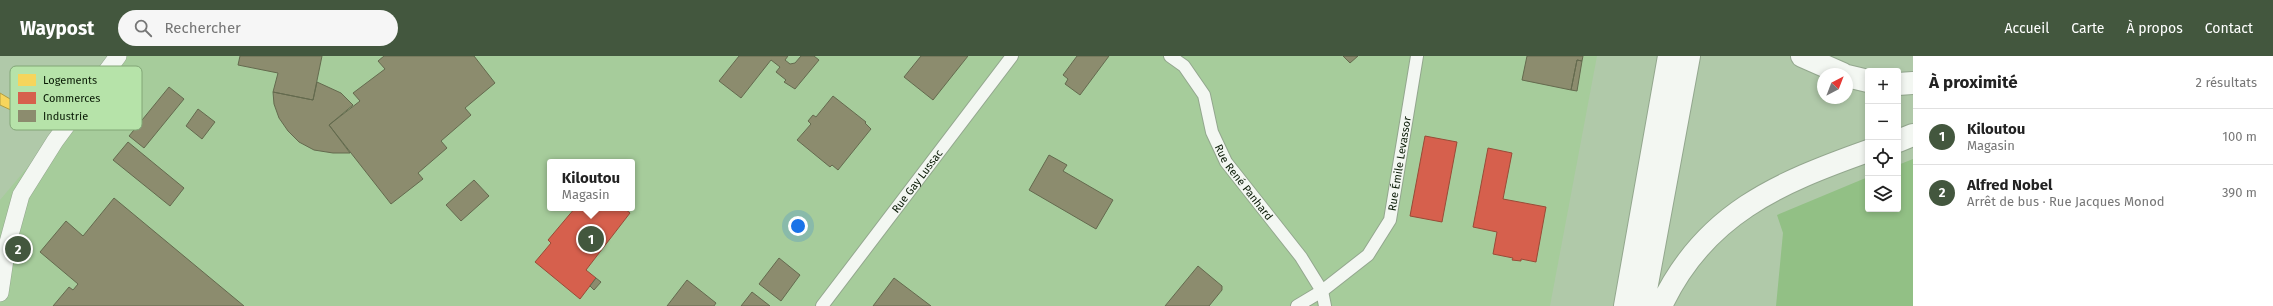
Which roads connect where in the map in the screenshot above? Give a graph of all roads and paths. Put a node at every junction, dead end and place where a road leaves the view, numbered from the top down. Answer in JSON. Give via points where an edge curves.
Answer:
{"nodes":[{"id":1,"x":118,"y":56,"type":"edge"},
{"id":2,"x":1012,"y":56,"type":"edge"},
{"id":3,"x":1170,"y":56,"type":"edge"},
{"id":4,"x":1417,"y":56,"type":"edge"},
{"id":5,"x":1669,"y":56,"type":"edge"},
{"id":6,"x":1689,"y":56,"type":"edge"},
{"id":7,"x":1802,"y":56,"type":"edge"},
{"id":8,"x":111,"y":66,"type":"edge"},
{"id":9,"x":1829,"y":68,"type":"edge"},
{"id":10,"x":1853,"y":77,"type":"edge"},
{"id":11,"x":1865,"y":80,"type":"edge"},
{"id":12,"x":1913,"y":83,"type":"edge"},
{"id":13,"x":1901,"y":84,"type":"edge"},
{"id":14,"x":63,"y":130,"type":"edge"},
{"id":15,"x":1913,"y":135,"type":"edge"},
{"id":16,"x":1900,"y":140,"type":"edge"},
{"id":17,"x":1865,"y":152,"type":"edge"},
{"id":18,"x":1322,"y":291,"type":"junction"},
{"id":19,"x":0,"y":293,"type":"edge"},
{"id":20,"x":822,"y":306,"type":"edge"},
{"id":21,"x":1297,"y":306,"type":"edge"},
{"id":22,"x":1325,"y":306,"type":"edge"},
{"id":23,"x":1625,"y":306,"type":"edge"},
{"id":24,"x":1643,"y":306,"type":"edge"},
{"id":25,"x":1661,"y":306,"type":"edge"}],
"edges":[{"from":1,"to":8,"type":"street"},
{"from":2,"to":20,"type":"street","name":"Rue Gay Lussac"},
{"from":3,"to":18,"type":"street","name":"Rue René Panhard","via":[[1184,66],[1204,95],[1212,132],[1226,162],[1301,257]]},
{"from":4,"to":18,"type":"street","name":"Rue Émile Levassor","via":[[1390,220],[1368,255]]},
{"from":5,"to":23,"type":"highway"},
{"from":6,"to":24,"type":"highway"},
{"from":7,"to":9,"type":"highway"},
{"from":10,"to":11,"type":"highway"},
{"from":12,"to":13,"type":"highway"},
{"from":14,"to":19,"type":"street","via":[[21,195],[7,246]]},
{"from":15,"to":16,"type":"highway"},
{"from":17,"to":25,"type":"highway","via":[[1777,187],[1730,217],[1708,237],[1690,260],[1669,289]]},
{"from":18,"to":21,"type":"street","name":"Rue Émile Levassor"},
{"from":18,"to":22,"type":"street","name":"Rue René Panhard"}]}
